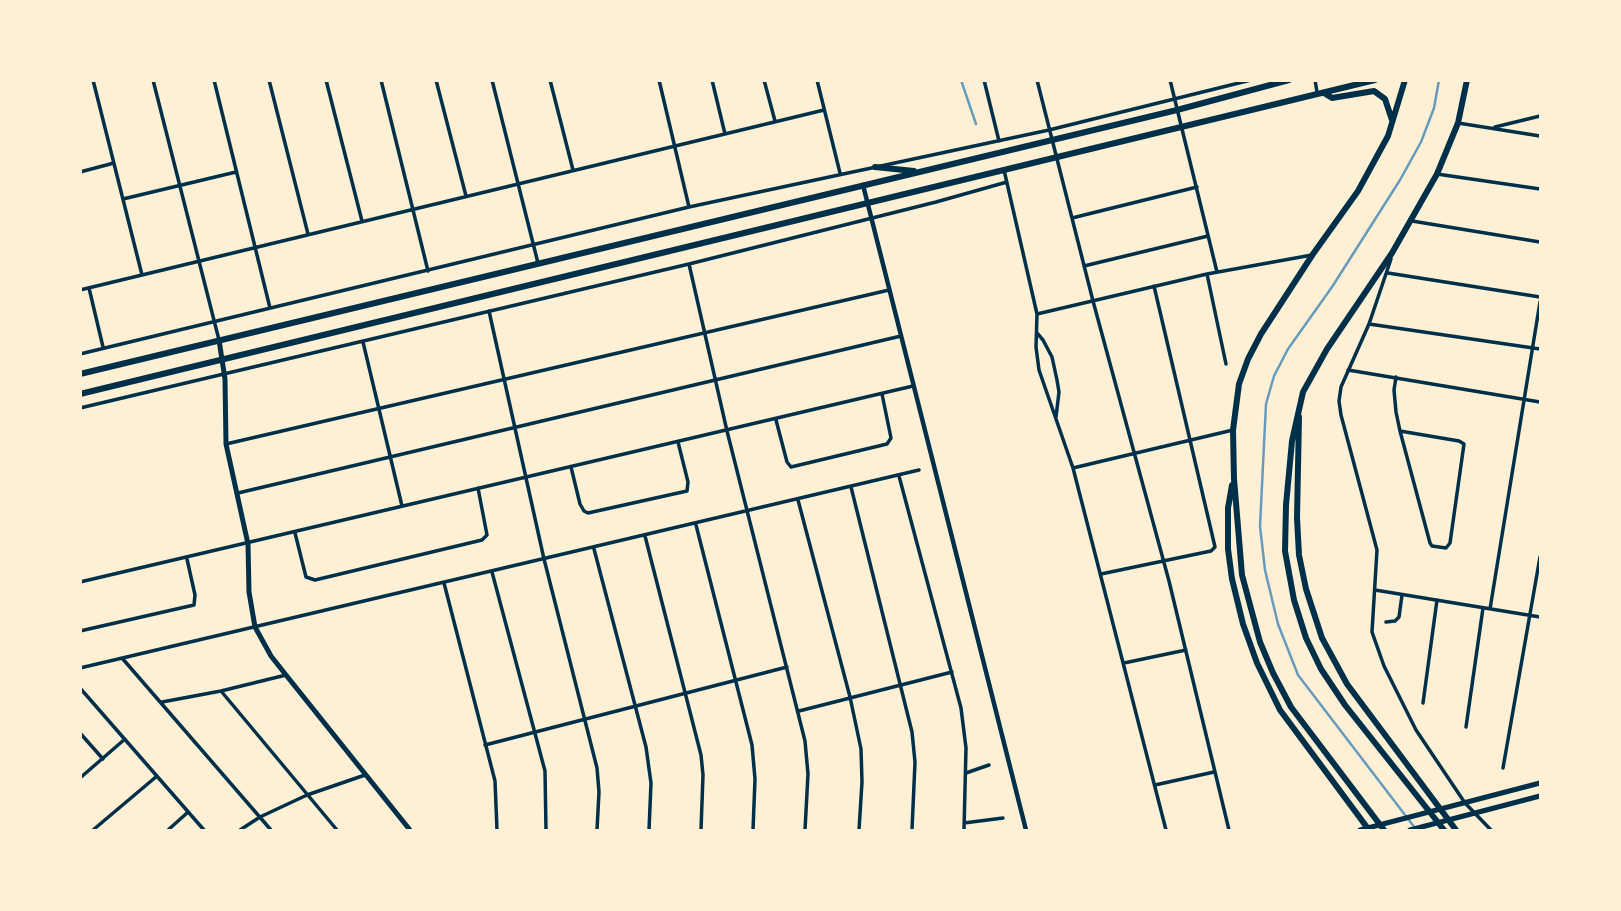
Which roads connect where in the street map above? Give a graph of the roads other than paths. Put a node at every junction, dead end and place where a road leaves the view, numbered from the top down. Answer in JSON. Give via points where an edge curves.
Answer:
{"nodes":[{"id":1,"x":93,"y":80,"type":"edge"},
{"id":2,"x":153,"y":80,"type":"edge"},
{"id":3,"x":214,"y":80,"type":"edge"},
{"id":4,"x":269,"y":80,"type":"edge"},
{"id":5,"x":326,"y":80,"type":"edge"},
{"id":6,"x":381,"y":80,"type":"edge"},
{"id":7,"x":436,"y":80,"type":"edge"},
{"id":8,"x":492,"y":80,"type":"edge"},
{"id":9,"x":550,"y":80,"type":"edge"},
{"id":10,"x":659,"y":80,"type":"edge"},
{"id":11,"x":712,"y":80,"type":"edge"},
{"id":12,"x":764,"y":80,"type":"edge"},
{"id":13,"x":817,"y":80,"type":"edge"},
{"id":14,"x":984,"y":80,"type":"edge"},
{"id":15,"x":1037,"y":80,"type":"edge"},
{"id":16,"x":1170,"y":80,"type":"edge"},
{"id":17,"x":1251,"y":80,"type":"edge"},
{"id":18,"x":1289,"y":80,"type":"edge"},
{"id":19,"x":1315,"y":80,"type":"edge"},
{"id":20,"x":1375,"y":80,"type":"edge"},
{"id":21,"x":1405,"y":80,"type":"edge"},
{"id":22,"x":1467,"y":80,"type":"edge"},
{"id":23,"x":1321,"y":94,"type":"junction"},
{"id":24,"x":1175,"y":100,"type":"junction"},
{"id":25,"x":824,"y":110,"type":"junction"},
{"id":26,"x":1177,"y":110,"type":"junction"},
{"id":27,"x":1541,"y":116,"type":"edge"},
{"id":28,"x":775,"y":121,"type":"junction"},
{"id":29,"x":1393,"y":123,"type":"junction"},
{"id":30,"x":1458,"y":123,"type":"junction"},
{"id":31,"x":1182,"y":127,"type":"junction"},
{"id":32,"x":1492,"y":128,"type":"junction"},
{"id":33,"x":1049,"y":130,"type":"junction"},
{"id":34,"x":725,"y":134,"type":"junction"},
{"id":35,"x":1541,"y":136,"type":"edge"},
{"id":36,"x":1052,"y":140,"type":"junction"},
{"id":37,"x":999,"y":141,"type":"junction"},
{"id":38,"x":674,"y":146,"type":"junction"},
{"id":39,"x":1056,"y":157,"type":"junction"},
{"id":40,"x":114,"y":163,"type":"junction"},
{"id":41,"x":875,"y":167,"type":"junction"},
{"id":42,"x":573,"y":170,"type":"junction"},
{"id":43,"x":1004,"y":170,"type":"junction"},
{"id":44,"x":80,"y":172,"type":"edge"},
{"id":45,"x":236,"y":172,"type":"junction"},
{"id":46,"x":919,"y":172,"type":"junction"},
{"id":47,"x":840,"y":173,"type":"junction"},
{"id":48,"x":1437,"y":174,"type":"junction"},
{"id":49,"x":1007,"y":182,"type":"junction"},
{"id":50,"x":518,"y":183,"type":"junction"},
{"id":51,"x":179,"y":186,"type":"junction"},
{"id":52,"x":863,"y":186,"type":"junction"},
{"id":53,"x":1197,"y":187,"type":"junction"},
{"id":54,"x":1541,"y":189,"type":"edge"},
{"id":55,"x":466,"y":196,"type":"junction"},
{"id":56,"x":123,"y":199,"type":"junction"},
{"id":57,"x":867,"y":204,"type":"junction"},
{"id":58,"x":689,"y":207,"type":"junction"},
{"id":59,"x":414,"y":209,"type":"junction"},
{"id":60,"x":1072,"y":218,"type":"junction"},
{"id":61,"x":871,"y":219,"type":"junction"},
{"id":62,"x":362,"y":221,"type":"junction"},
{"id":63,"x":1412,"y":221,"type":"junction"},
{"id":64,"x":308,"y":234,"type":"junction"},
{"id":65,"x":1209,"y":236,"type":"junction"},
{"id":66,"x":1541,"y":242,"type":"edge"},
{"id":67,"x":534,"y":246,"type":"junction"},
{"id":68,"x":254,"y":247,"type":"junction"},
{"id":69,"x":1392,"y":253,"type":"junction"},
{"id":70,"x":1313,"y":254,"type":"junction"},
{"id":71,"x":198,"y":262,"type":"junction"},
{"id":72,"x":689,"y":264,"type":"junction"},
{"id":73,"x":538,"y":265,"type":"junction"},
{"id":74,"x":1084,"y":267,"type":"junction"},
{"id":75,"x":428,"y":271,"type":"junction"},
{"id":76,"x":1217,"y":272,"type":"junction"},
{"id":77,"x":1388,"y":273,"type":"junction"},
{"id":78,"x":1207,"y":274,"type":"junction"},
{"id":79,"x":142,"y":276,"type":"junction"},
{"id":80,"x":1154,"y":286,"type":"junction"},
{"id":81,"x":89,"y":288,"type":"junction"},
{"id":82,"x":80,"y":290,"type":"edge"},
{"id":83,"x":889,"y":290,"type":"junction"},
{"id":84,"x":1541,"y":299,"type":"edge"},
{"id":85,"x":1093,"y":302,"type":"junction"},
{"id":86,"x":270,"y":308,"type":"junction"},
{"id":87,"x":489,"y":311,"type":"junction"},
{"id":88,"x":1037,"y":314,"type":"junction"},
{"id":89,"x":214,"y":321,"type":"junction"},
{"id":90,"x":1369,"y":324,"type":"junction"},
{"id":91,"x":705,"y":332,"type":"junction"},
{"id":92,"x":1037,"y":333,"type":"junction"},
{"id":93,"x":901,"y":336,"type":"junction"},
{"id":94,"x":219,"y":340,"type":"junction"},
{"id":95,"x":363,"y":341,"type":"junction"},
{"id":96,"x":104,"y":348,"type":"junction"},
{"id":97,"x":1533,"y":348,"type":"junction"},
{"id":98,"x":1541,"y":349,"type":"edge"},
{"id":99,"x":80,"y":354,"type":"edge"},
{"id":100,"x":223,"y":359,"type":"junction"},
{"id":101,"x":1226,"y":364,"type":"dead end"},
{"id":102,"x":1348,"y":370,"type":"junction"},
{"id":103,"x":80,"y":374,"type":"edge"},
{"id":104,"x":225,"y":374,"type":"junction"},
{"id":105,"x":1396,"y":377,"type":"junction"},
{"id":106,"x":504,"y":379,"type":"junction"},
{"id":107,"x":716,"y":380,"type":"junction"},
{"id":108,"x":914,"y":386,"type":"junction"},
{"id":109,"x":80,"y":394,"type":"edge"},
{"id":110,"x":882,"y":394,"type":"junction"},
{"id":111,"x":1524,"y":399,"type":"junction"},
{"id":112,"x":1541,"y":402,"type":"edge"},
{"id":113,"x":80,"y":408,"type":"edge"},
{"id":114,"x":378,"y":410,"type":"junction"},
{"id":115,"x":1298,"y":410,"type":"junction"},
{"id":116,"x":776,"y":419,"type":"junction"},
{"id":117,"x":1056,"y":419,"type":"junction"},
{"id":118,"x":516,"y":427,"type":"junction"},
{"id":119,"x":1233,"y":430,"type":"junction"},
{"id":120,"x":727,"y":431,"type":"junction"},
{"id":121,"x":1400,"y":431,"type":"junction"},
{"id":122,"x":1189,"y":440,"type":"junction"},
{"id":123,"x":678,"y":442,"type":"junction"},
{"id":124,"x":226,"y":444,"type":"junction"},
{"id":125,"x":1134,"y":453,"type":"junction"},
{"id":126,"x":390,"y":457,"type":"junction"},
{"id":127,"x":571,"y":467,"type":"junction"},
{"id":128,"x":1073,"y":468,"type":"junction"},
{"id":129,"x":919,"y":470,"type":"dead end"},
{"id":130,"x":900,"y":476,"type":"junction"},
{"id":131,"x":526,"y":477,"type":"junction"},
{"id":132,"x":1234,"y":479,"type":"junction"},
{"id":133,"x":851,"y":487,"type":"junction"},
{"id":134,"x":478,"y":488,"type":"junction"},
{"id":135,"x":238,"y":493,"type":"junction"},
{"id":136,"x":799,"y":500,"type":"junction"},
{"id":137,"x":402,"y":507,"type":"junction"},
{"id":138,"x":747,"y":512,"type":"junction"},
{"id":139,"x":696,"y":524,"type":"junction"},
{"id":140,"x":295,"y":533,"type":"junction"},
{"id":141,"x":645,"y":536,"type":"junction"},
{"id":142,"x":248,"y":544,"type":"junction"},
{"id":143,"x":594,"y":548,"type":"junction"},
{"id":144,"x":1541,"y":557,"type":"edge"},
{"id":145,"x":187,"y":559,"type":"junction"},
{"id":146,"x":544,"y":559,"type":"junction"},
{"id":147,"x":1163,"y":561,"type":"junction"},
{"id":148,"x":492,"y":572,"type":"junction"},
{"id":149,"x":1101,"y":575,"type":"junction"},
{"id":150,"x":80,"y":582,"type":"edge"},
{"id":151,"x":444,"y":583,"type":"junction"},
{"id":152,"x":1375,"y":590,"type":"junction"},
{"id":153,"x":1402,"y":594,"type":"junction"},
{"id":154,"x":1437,"y":600,"type":"junction"},
{"id":155,"x":1483,"y":608,"type":"junction"},
{"id":156,"x":1490,"y":609,"type":"junction"},
{"id":157,"x":1530,"y":615,"type":"junction"},
{"id":158,"x":1541,"y":617,"type":"edge"},
{"id":159,"x":1387,"y":622,"type":"dead end"},
{"id":160,"x":255,"y":627,"type":"junction"},
{"id":161,"x":80,"y":631,"type":"edge"},
{"id":162,"x":1186,"y":650,"type":"junction"},
{"id":163,"x":122,"y":658,"type":"junction"},
{"id":164,"x":1124,"y":663,"type":"junction"},
{"id":165,"x":787,"y":667,"type":"junction"},
{"id":166,"x":80,"y":668,"type":"edge"},
{"id":167,"x":952,"y":672,"type":"junction"},
{"id":168,"x":285,"y":675,"type":"junction"},
{"id":169,"x":737,"y":680,"type":"junction"},
{"id":170,"x":901,"y":685,"type":"junction"},
{"id":171,"x":80,"y":688,"type":"edge"},
{"id":172,"x":221,"y":691,"type":"junction"},
{"id":173,"x":685,"y":694,"type":"junction"},
{"id":174,"x":850,"y":697,"type":"junction"},
{"id":175,"x":162,"y":702,"type":"junction"},
{"id":176,"x":1423,"y":703,"type":"dead end"},
{"id":177,"x":636,"y":706,"type":"junction"},
{"id":178,"x":799,"y":711,"type":"junction"},
{"id":179,"x":584,"y":719,"type":"junction"},
{"id":180,"x":1465,"y":727,"type":"dead end"},
{"id":181,"x":536,"y":732,"type":"junction"},
{"id":182,"x":80,"y":733,"type":"edge"},
{"id":183,"x":125,"y":739,"type":"junction"},
{"id":184,"x":485,"y":745,"type":"junction"},
{"id":185,"x":103,"y":759,"type":"junction"},
{"id":186,"x":989,"y":765,"type":"dead end"},
{"id":187,"x":1503,"y":768,"type":"dead end"},
{"id":188,"x":1214,"y":772,"type":"junction"},
{"id":189,"x":966,"y":773,"type":"junction"},
{"id":190,"x":365,"y":775,"type":"junction"},
{"id":191,"x":157,"y":776,"type":"junction"},
{"id":192,"x":80,"y":778,"type":"edge"},
{"id":193,"x":1541,"y":783,"type":"edge"},
{"id":194,"x":1155,"y":785,"type":"junction"},
{"id":195,"x":307,"y":794,"type":"junction"},
{"id":196,"x":1541,"y":796,"type":"edge"},
{"id":197,"x":1465,"y":803,"type":"junction"},
{"id":198,"x":1439,"y":811,"type":"junction"},
{"id":199,"x":1474,"y":812,"type":"junction"},
{"id":200,"x":188,"y":813,"type":"junction"},
{"id":201,"x":260,"y":817,"type":"junction"},
{"id":202,"x":1003,"y":818,"type":"dead end"},
{"id":203,"x":1445,"y":821,"type":"junction"},
{"id":204,"x":964,"y":823,"type":"junction"},
{"id":205,"x":1365,"y":830,"type":"edge"},
{"id":206,"x":93,"y":831,"type":"edge"},
{"id":207,"x":168,"y":831,"type":"edge"},
{"id":208,"x":204,"y":831,"type":"edge"},
{"id":209,"x":240,"y":831,"type":"edge"},
{"id":210,"x":271,"y":831,"type":"edge"},
{"id":211,"x":337,"y":831,"type":"edge"},
{"id":212,"x":411,"y":831,"type":"edge"},
{"id":213,"x":497,"y":831,"type":"edge"},
{"id":214,"x":546,"y":831,"type":"edge"},
{"id":215,"x":597,"y":831,"type":"edge"},
{"id":216,"x":649,"y":831,"type":"edge"},
{"id":217,"x":701,"y":831,"type":"edge"},
{"id":218,"x":753,"y":831,"type":"edge"},
{"id":219,"x":805,"y":831,"type":"edge"},
{"id":220,"x":859,"y":831,"type":"edge"},
{"id":221,"x":912,"y":831,"type":"edge"},
{"id":222,"x":964,"y":831,"type":"edge"},
{"id":223,"x":1026,"y":831,"type":"edge"},
{"id":224,"x":1166,"y":831,"type":"edge"},
{"id":225,"x":1229,"y":831,"type":"edge"},
{"id":226,"x":1384,"y":831,"type":"edge"},
{"id":227,"x":1410,"y":831,"type":"edge"},
{"id":228,"x":1444,"y":831,"type":"edge"},
{"id":229,"x":1456,"y":831,"type":"edge"},
{"id":230,"x":1491,"y":831,"type":"edge"}],
"edges":[{"from":1,"to":40,"type":"street"},
{"from":2,"to":51,"type":"street"},
{"from":3,"to":45,"type":"street"},
{"from":4,"to":64,"type":"street"},
{"from":5,"to":62,"type":"street"},
{"from":6,"to":59,"type":"street"},
{"from":7,"to":55,"type":"street"},
{"from":8,"to":50,"type":"street"},
{"from":9,"to":42,"type":"street"},
{"from":10,"to":38,"type":"street"},
{"from":11,"to":34,"type":"street"},
{"from":12,"to":28,"type":"street"},
{"from":13,"to":25,"type":"street"},
{"from":14,"to":37,"type":"street"},
{"from":15,"to":33,"type":"street"},
{"from":16,"to":24,"type":"street"},
{"from":17,"to":24,"type":"street"},
{"from":18,"to":26,"type":"main road"},
{"from":19,"to":23,"type":"street"},
{"from":20,"to":23,"type":"main road"},
{"from":21,"to":29,"type":"main road"},
{"from":22,"to":30,"type":"main road"},
{"from":23,"to":29,"type":"main road","via":[[1332,98],[1374,91],[1385,99]]},
{"from":23,"to":31,"type":"main road"},
{"from":24,"to":26,"type":"street"},
{"from":24,"to":33,"type":"street"},
{"from":25,"to":28,"type":"street"},
{"from":25,"to":47,"type":"street"},
{"from":26,"to":31,"type":"street"},
{"from":26,"to":36,"type":"main road"},
{"from":27,"to":32,"type":"street"},
{"from":28,"to":34,"type":"street"},
{"from":29,"to":70,"type":"main road","via":[[1358,191]]},
{"from":30,"to":32,"type":"street"},
{"from":30,"to":48,"type":"main road"},
{"from":31,"to":39,"type":"main road"},
{"from":31,"to":53,"type":"street"},
{"from":32,"to":35,"type":"street"},
{"from":33,"to":36,"type":"street"},
{"from":33,"to":37,"type":"street"},
{"from":34,"to":38,"type":"street"},
{"from":36,"to":39,"type":"street"},
{"from":36,"to":46,"type":"main road"},
{"from":37,"to":41,"type":"street"},
{"from":38,"to":42,"type":"street"},
{"from":38,"to":58,"type":"street"},
{"from":39,"to":43,"type":"main road"},
{"from":39,"to":60,"type":"street"},
{"from":40,"to":44,"type":"street"},
{"from":40,"to":56,"type":"street"},
{"from":41,"to":46,"type":"main road"},
{"from":41,"to":47,"type":"street"},
{"from":42,"to":50,"type":"street"},
{"from":43,"to":49,"type":"street"},
{"from":43,"to":57,"type":"main road"},
{"from":45,"to":51,"type":"street"},
{"from":45,"to":68,"type":"street"},
{"from":46,"to":52,"type":"main road"},
{"from":47,"to":58,"type":"street"},
{"from":48,"to":54,"type":"street"},
{"from":48,"to":63,"type":"main road"},
{"from":49,"to":61,"type":"street"},
{"from":49,"to":88,"type":"street"},
{"from":50,"to":55,"type":"street"},
{"from":50,"to":67,"type":"street"},
{"from":51,"to":56,"type":"street"},
{"from":51,"to":71,"type":"street"},
{"from":52,"to":57,"type":"street"},
{"from":52,"to":73,"type":"main road"},
{"from":53,"to":60,"type":"street"},
{"from":53,"to":65,"type":"street"},
{"from":55,"to":59,"type":"street"},
{"from":56,"to":79,"type":"street"},
{"from":57,"to":61,"type":"street"},
{"from":57,"to":100,"type":"main road"},
{"from":58,"to":67,"type":"street"},
{"from":59,"to":62,"type":"street"},
{"from":59,"to":75,"type":"street"},
{"from":60,"to":74,"type":"street"},
{"from":61,"to":72,"type":"street"},
{"from":61,"to":83,"type":"street"},
{"from":62,"to":64,"type":"street"},
{"from":63,"to":66,"type":"street"},
{"from":63,"to":69,"type":"main road"},
{"from":64,"to":68,"type":"street"},
{"from":65,"to":74,"type":"street"},
{"from":65,"to":76,"type":"street"},
{"from":67,"to":73,"type":"street"},
{"from":67,"to":75,"type":"street"},
{"from":68,"to":71,"type":"street"},
{"from":68,"to":86,"type":"street"},
{"from":69,"to":77,"type":"street"},
{"from":69,"to":115,"type":"main road","via":[[1313,371]]},
{"from":70,"to":76,"type":"street"},
{"from":70,"to":119,"type":"main road","via":[[1248,359],[1239,384]]},
{"from":71,"to":79,"type":"street"},
{"from":71,"to":89,"type":"street"},
{"from":72,"to":87,"type":"street"},
{"from":72,"to":91,"type":"street"},
{"from":73,"to":94,"type":"main road"},
{"from":74,"to":85,"type":"street"},
{"from":75,"to":86,"type":"street"},
{"from":76,"to":78,"type":"street"},
{"from":77,"to":84,"type":"street"},
{"from":77,"to":90,"type":"street"},
{"from":78,"to":80,"type":"street"},
{"from":78,"to":101,"type":"street"},
{"from":79,"to":81,"type":"street"},
{"from":80,"to":85,"type":"street"},
{"from":80,"to":122,"type":"street"},
{"from":81,"to":82,"type":"street"},
{"from":81,"to":96,"type":"street"},
{"from":83,"to":91,"type":"street"},
{"from":83,"to":93,"type":"street"},
{"from":84,"to":97,"type":"street"},
{"from":85,"to":88,"type":"street"},
{"from":85,"to":125,"type":"street"},
{"from":86,"to":89,"type":"street"},
{"from":87,"to":95,"type":"street"},
{"from":87,"to":106,"type":"street"},
{"from":88,"to":92,"type":"street"},
{"from":89,"to":94,"type":"street"},
{"from":89,"to":96,"type":"street"},
{"from":90,"to":97,"type":"street"},
{"from":90,"to":102,"type":"street"},
{"from":91,"to":106,"type":"street"},
{"from":91,"to":107,"type":"street"},
{"from":92,"to":117,"type":"street","via":[[1038,370]]},
{"from":92,"to":117,"type":"street","via":[[1052,357],[1059,392]]},
{"from":93,"to":107,"type":"street"},
{"from":93,"to":108,"type":"street"},
{"from":94,"to":100,"type":"main road"},
{"from":94,"to":103,"type":"main road"},
{"from":95,"to":104,"type":"street"},
{"from":95,"to":114,"type":"street"},
{"from":96,"to":99,"type":"street"},
{"from":97,"to":98,"type":"street"},
{"from":97,"to":111,"type":"street"},
{"from":100,"to":104,"type":"main road"},
{"from":100,"to":109,"type":"main road"},
{"from":102,"to":105,"type":"street"},
{"from":102,"to":152,"type":"street","via":[[1340,394],[1341,415],[1377,550]]},
{"from":104,"to":113,"type":"street"},
{"from":104,"to":124,"type":"main road"},
{"from":105,"to":111,"type":"street"},
{"from":105,"to":121,"type":"street","via":[[1394,401]]},
{"from":106,"to":114,"type":"street"},
{"from":106,"to":118,"type":"street"},
{"from":107,"to":118,"type":"street"},
{"from":107,"to":120,"type":"street"},
{"from":108,"to":110,"type":"street"},
{"from":108,"to":223,"type":"street"},
{"from":110,"to":116,"type":"street"},
{"from":110,"to":116,"type":"street","via":[[891,438],[887,444],[791,467]]},
{"from":111,"to":112,"type":"street"},
{"from":111,"to":156,"type":"street"},
{"from":114,"to":124,"type":"street"},
{"from":114,"to":126,"type":"street"},
{"from":115,"to":198,"type":"main road","via":[[1297,537],[1312,611],[1347,684]]},
{"from":115,"to":228,"type":"main road","via":[[1286,505],[1286,551],[1306,638],[1345,705]]},
{"from":116,"to":120,"type":"street"},
{"from":117,"to":128,"type":"street"},
{"from":118,"to":126,"type":"street"},
{"from":118,"to":131,"type":"street"},
{"from":119,"to":122,"type":"street"},
{"from":119,"to":132,"type":"main road"},
{"from":120,"to":123,"type":"street"},
{"from":120,"to":138,"type":"street"},
{"from":121,"to":121,"type":"street","via":[[1431,544],[1446,548],[1464,444]]},
{"from":122,"to":125,"type":"street"},
{"from":122,"to":147,"type":"street","via":[[1215,547]]},
{"from":123,"to":127,"type":"street"},
{"from":123,"to":127,"type":"street","via":[[687,491],[588,513],[580,503]]},
{"from":124,"to":135,"type":"main road"},
{"from":125,"to":128,"type":"street"},
{"from":125,"to":147,"type":"street"},
{"from":126,"to":135,"type":"street"},
{"from":126,"to":137,"type":"street"},
{"from":127,"to":131,"type":"street"},
{"from":128,"to":149,"type":"street"},
{"from":129,"to":130,"type":"street"},
{"from":130,"to":133,"type":"street"},
{"from":130,"to":167,"type":"street"},
{"from":131,"to":134,"type":"street"},
{"from":131,"to":146,"type":"street"},
{"from":132,"to":205,"type":"main road","via":[[1228,508],[1231,579],[1257,663],[1280,710]]},
{"from":132,"to":226,"type":"main road","via":[[1242,575],[1273,673],[1291,707]]},
{"from":133,"to":136,"type":"street"},
{"from":133,"to":170,"type":"street"},
{"from":134,"to":137,"type":"street"},
{"from":134,"to":140,"type":"street","via":[[487,535],[482,540],[315,580],[306,577]]},
{"from":135,"to":142,"type":"main road"},
{"from":136,"to":138,"type":"street"},
{"from":136,"to":174,"type":"street"},
{"from":137,"to":140,"type":"street"},
{"from":138,"to":139,"type":"street"},
{"from":138,"to":165,"type":"street"},
{"from":139,"to":141,"type":"street"},
{"from":139,"to":169,"type":"street"},
{"from":140,"to":142,"type":"street"},
{"from":141,"to":143,"type":"street"},
{"from":141,"to":173,"type":"street"},
{"from":142,"to":145,"type":"street"},
{"from":142,"to":160,"type":"main road"},
{"from":143,"to":146,"type":"street"},
{"from":143,"to":177,"type":"street"},
{"from":144,"to":157,"type":"street"},
{"from":145,"to":150,"type":"street"},
{"from":145,"to":161,"type":"street","via":[[194,605]]},
{"from":146,"to":148,"type":"street"},
{"from":146,"to":179,"type":"street"},
{"from":147,"to":149,"type":"street"},
{"from":147,"to":162,"type":"street"},
{"from":148,"to":151,"type":"street"},
{"from":148,"to":181,"type":"street"},
{"from":149,"to":164,"type":"street"},
{"from":151,"to":160,"type":"street"},
{"from":151,"to":184,"type":"street"},
{"from":152,"to":153,"type":"street"},
{"from":152,"to":197,"type":"street","via":[[1372,632],[1384,666],[1416,730]]},
{"from":153,"to":154,"type":"street"},
{"from":153,"to":159,"type":"street","via":[[1399,617]]},
{"from":154,"to":155,"type":"street"},
{"from":154,"to":176,"type":"street"},
{"from":155,"to":156,"type":"street"},
{"from":155,"to":180,"type":"street"},
{"from":156,"to":157,"type":"street"},
{"from":157,"to":158,"type":"street"},
{"from":157,"to":187,"type":"street"},
{"from":160,"to":163,"type":"street"},
{"from":160,"to":168,"type":"main road"},
{"from":162,"to":164,"type":"street"},
{"from":162,"to":188,"type":"street"},
{"from":163,"to":166,"type":"street"},
{"from":163,"to":175,"type":"street"},
{"from":164,"to":194,"type":"street"},
{"from":165,"to":169,"type":"street"},
{"from":165,"to":178,"type":"street"},
{"from":167,"to":170,"type":"street"},
{"from":167,"to":189,"type":"street","via":[[965,732]]},
{"from":168,"to":172,"type":"street"},
{"from":168,"to":190,"type":"main road"},
{"from":169,"to":173,"type":"street"},
{"from":169,"to":218,"type":"street","via":[[755,763]]},
{"from":170,"to":174,"type":"street"},
{"from":170,"to":221,"type":"street","via":[[915,762]]},
{"from":171,"to":183,"type":"street"},
{"from":172,"to":175,"type":"street"},
{"from":172,"to":195,"type":"street"},
{"from":173,"to":177,"type":"street"},
{"from":173,"to":217,"type":"street","via":[[701,754]]},
{"from":174,"to":178,"type":"street"},
{"from":174,"to":220,"type":"street","via":[[861,749]]},
{"from":175,"to":201,"type":"street"},
{"from":177,"to":179,"type":"street"},
{"from":177,"to":216,"type":"street","via":[[650,766]]},
{"from":178,"to":219,"type":"street","via":[[807,756]]},
{"from":179,"to":181,"type":"street"},
{"from":179,"to":215,"type":"street","via":[[599,780]]},
{"from":181,"to":184,"type":"street"},
{"from":181,"to":214,"type":"street","via":[[547,787]]},
{"from":182,"to":185,"type":"street"},
{"from":183,"to":185,"type":"street"},
{"from":183,"to":191,"type":"street"},
{"from":184,"to":213,"type":"street","via":[[495,781]]},
{"from":185,"to":192,"type":"street"},
{"from":186,"to":189,"type":"street"},
{"from":188,"to":194,"type":"street"},
{"from":188,"to":225,"type":"street"},
{"from":189,"to":204,"type":"street"},
{"from":190,"to":195,"type":"street"},
{"from":190,"to":212,"type":"main road"},
{"from":191,"to":200,"type":"street"},
{"from":191,"to":206,"type":"street"},
{"from":193,"to":197,"type":"main road"},
{"from":194,"to":224,"type":"street"},
{"from":195,"to":201,"type":"street"},
{"from":195,"to":211,"type":"street"},
{"from":196,"to":199,"type":"main road"},
{"from":197,"to":198,"type":"main road"},
{"from":197,"to":199,"type":"street"},
{"from":198,"to":203,"type":"main road"},
{"from":198,"to":205,"type":"main road"},
{"from":199,"to":203,"type":"main road"},
{"from":199,"to":230,"type":"street"},
{"from":200,"to":207,"type":"street"},
{"from":200,"to":208,"type":"street"},
{"from":201,"to":209,"type":"street"},
{"from":201,"to":210,"type":"street"},
{"from":202,"to":204,"type":"street"},
{"from":203,"to":227,"type":"main road"},
{"from":203,"to":229,"type":"main road"},
{"from":204,"to":222,"type":"street"}]}
